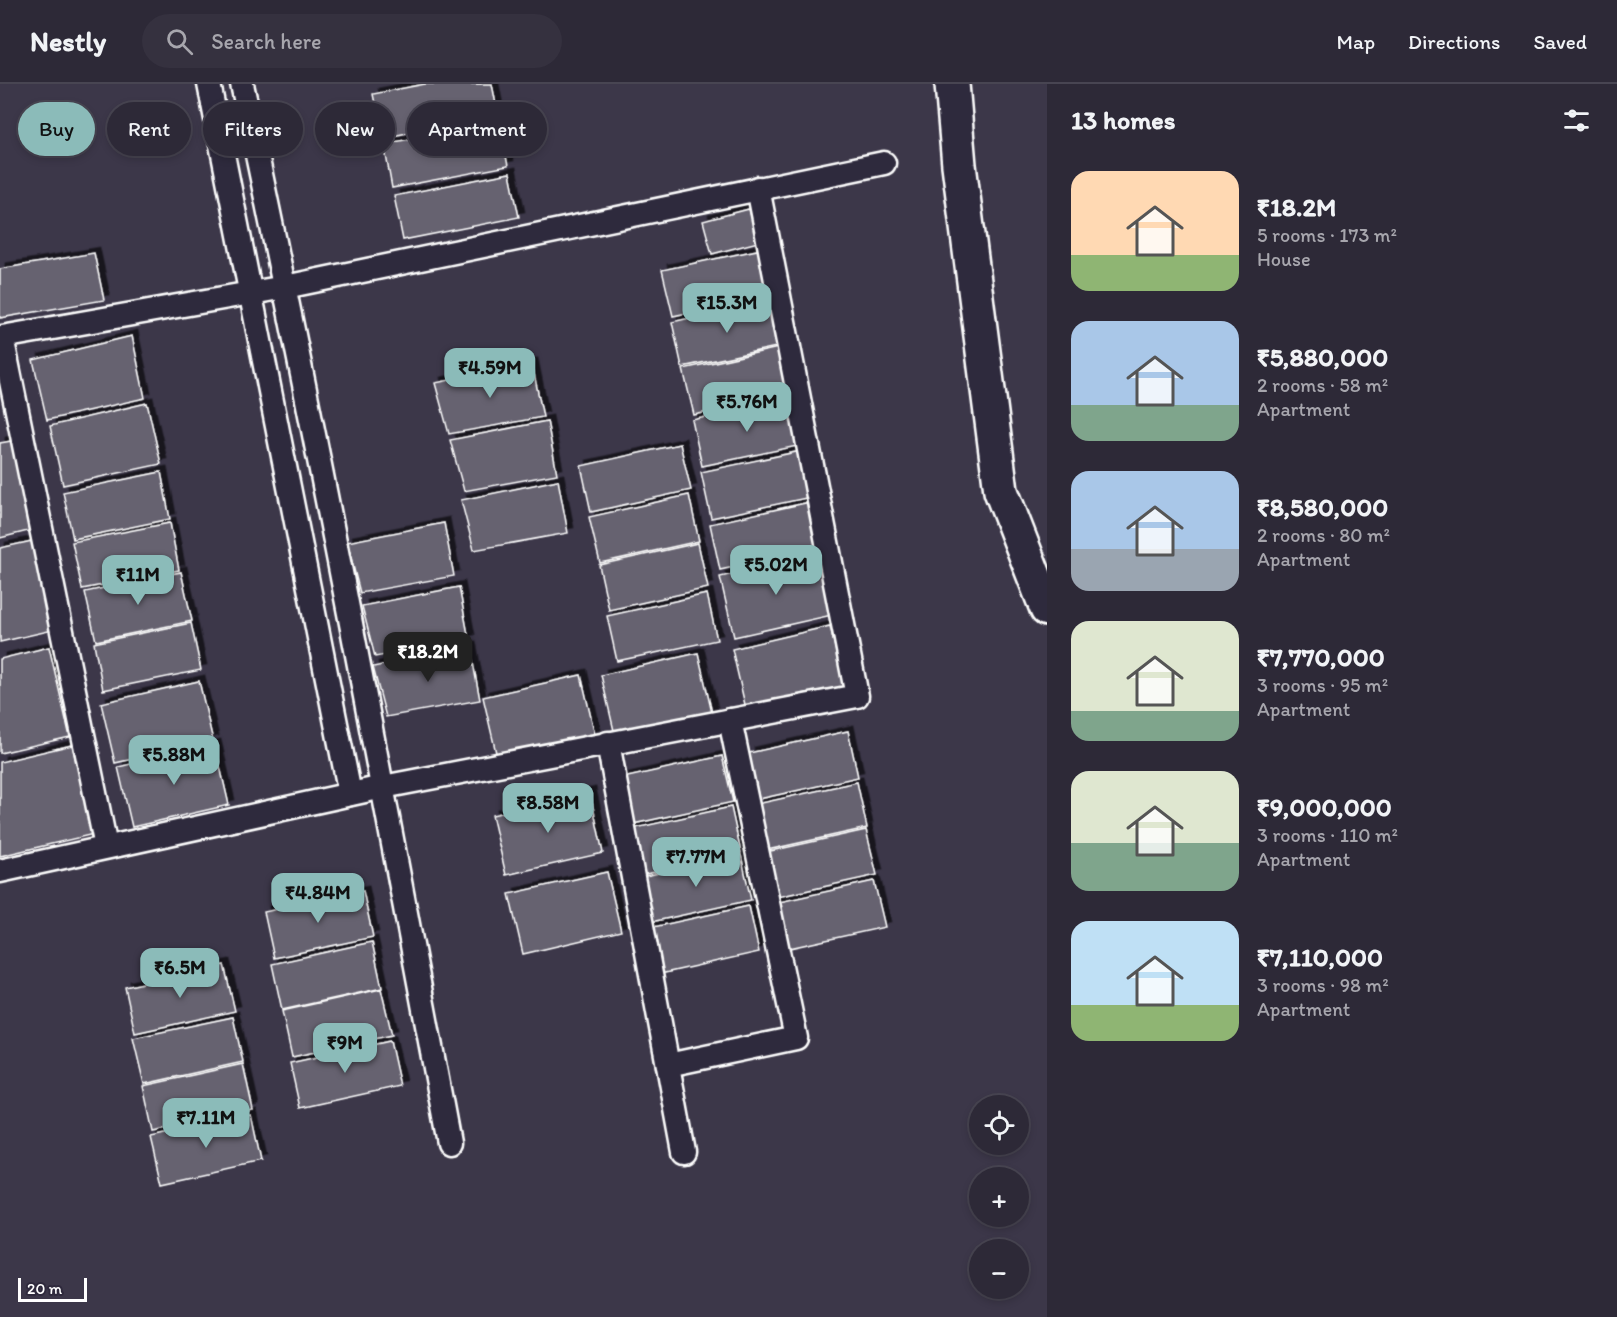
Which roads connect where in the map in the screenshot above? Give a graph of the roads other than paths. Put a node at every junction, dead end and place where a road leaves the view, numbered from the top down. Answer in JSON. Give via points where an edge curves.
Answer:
{"nodes":[{"id":1,"x":209,"y":84,"type":"edge"},
{"id":2,"x":242,"y":84,"type":"edge"},
{"id":3,"x":952,"y":84,"type":"edge"},
{"id":4,"x":884,"y":163,"type":"dead end"},
{"id":5,"x":758,"y":188,"type":"junction"},
{"id":6,"x":285,"y":287,"type":"junction"},
{"id":7,"x":252,"y":293,"type":"junction"},
{"id":8,"x":1047,"y":609,"type":"edge"},
{"id":9,"x":730,"y":720,"type":"junction"},
{"id":10,"x":608,"y":743,"type":"junction"},
{"id":11,"x":383,"y":787,"type":"junction"},
{"id":12,"x":350,"y":794,"type":"junction"},
{"id":13,"x":106,"y":847,"type":"junction"},
{"id":14,"x":0,"y":871,"type":"edge"},
{"id":15,"x":668,"y":1065,"type":"junction"},
{"id":16,"x":450,"y":1143,"type":"dead end"},
{"id":17,"x":684,"y":1152,"type":"dead end"}],
"edges":[{"from":1,"to":7,"type":"street"},
{"from":2,"to":6,"type":"street"},
{"from":3,"to":8,"type":"street","via":[[1001,491]]},
{"from":4,"to":5,"type":"street"},
{"from":5,"to":6,"type":"street"},
{"from":5,"to":9,"type":"street","via":[[857,696]]},
{"from":6,"to":7,"type":"street"},
{"from":6,"to":11,"type":"street"},
{"from":7,"to":12,"type":"street"},
{"from":7,"to":13,"type":"street","via":[[2,337]]},
{"from":9,"to":10,"type":"street"},
{"from":9,"to":15,"type":"street","via":[[796,1038]]},
{"from":10,"to":11,"type":"street"},
{"from":10,"to":15,"type":"street"},
{"from":11,"to":12,"type":"street"},
{"from":11,"to":16,"type":"street"},
{"from":12,"to":13,"type":"street"},
{"from":13,"to":14,"type":"street"},
{"from":15,"to":17,"type":"street"}]}
